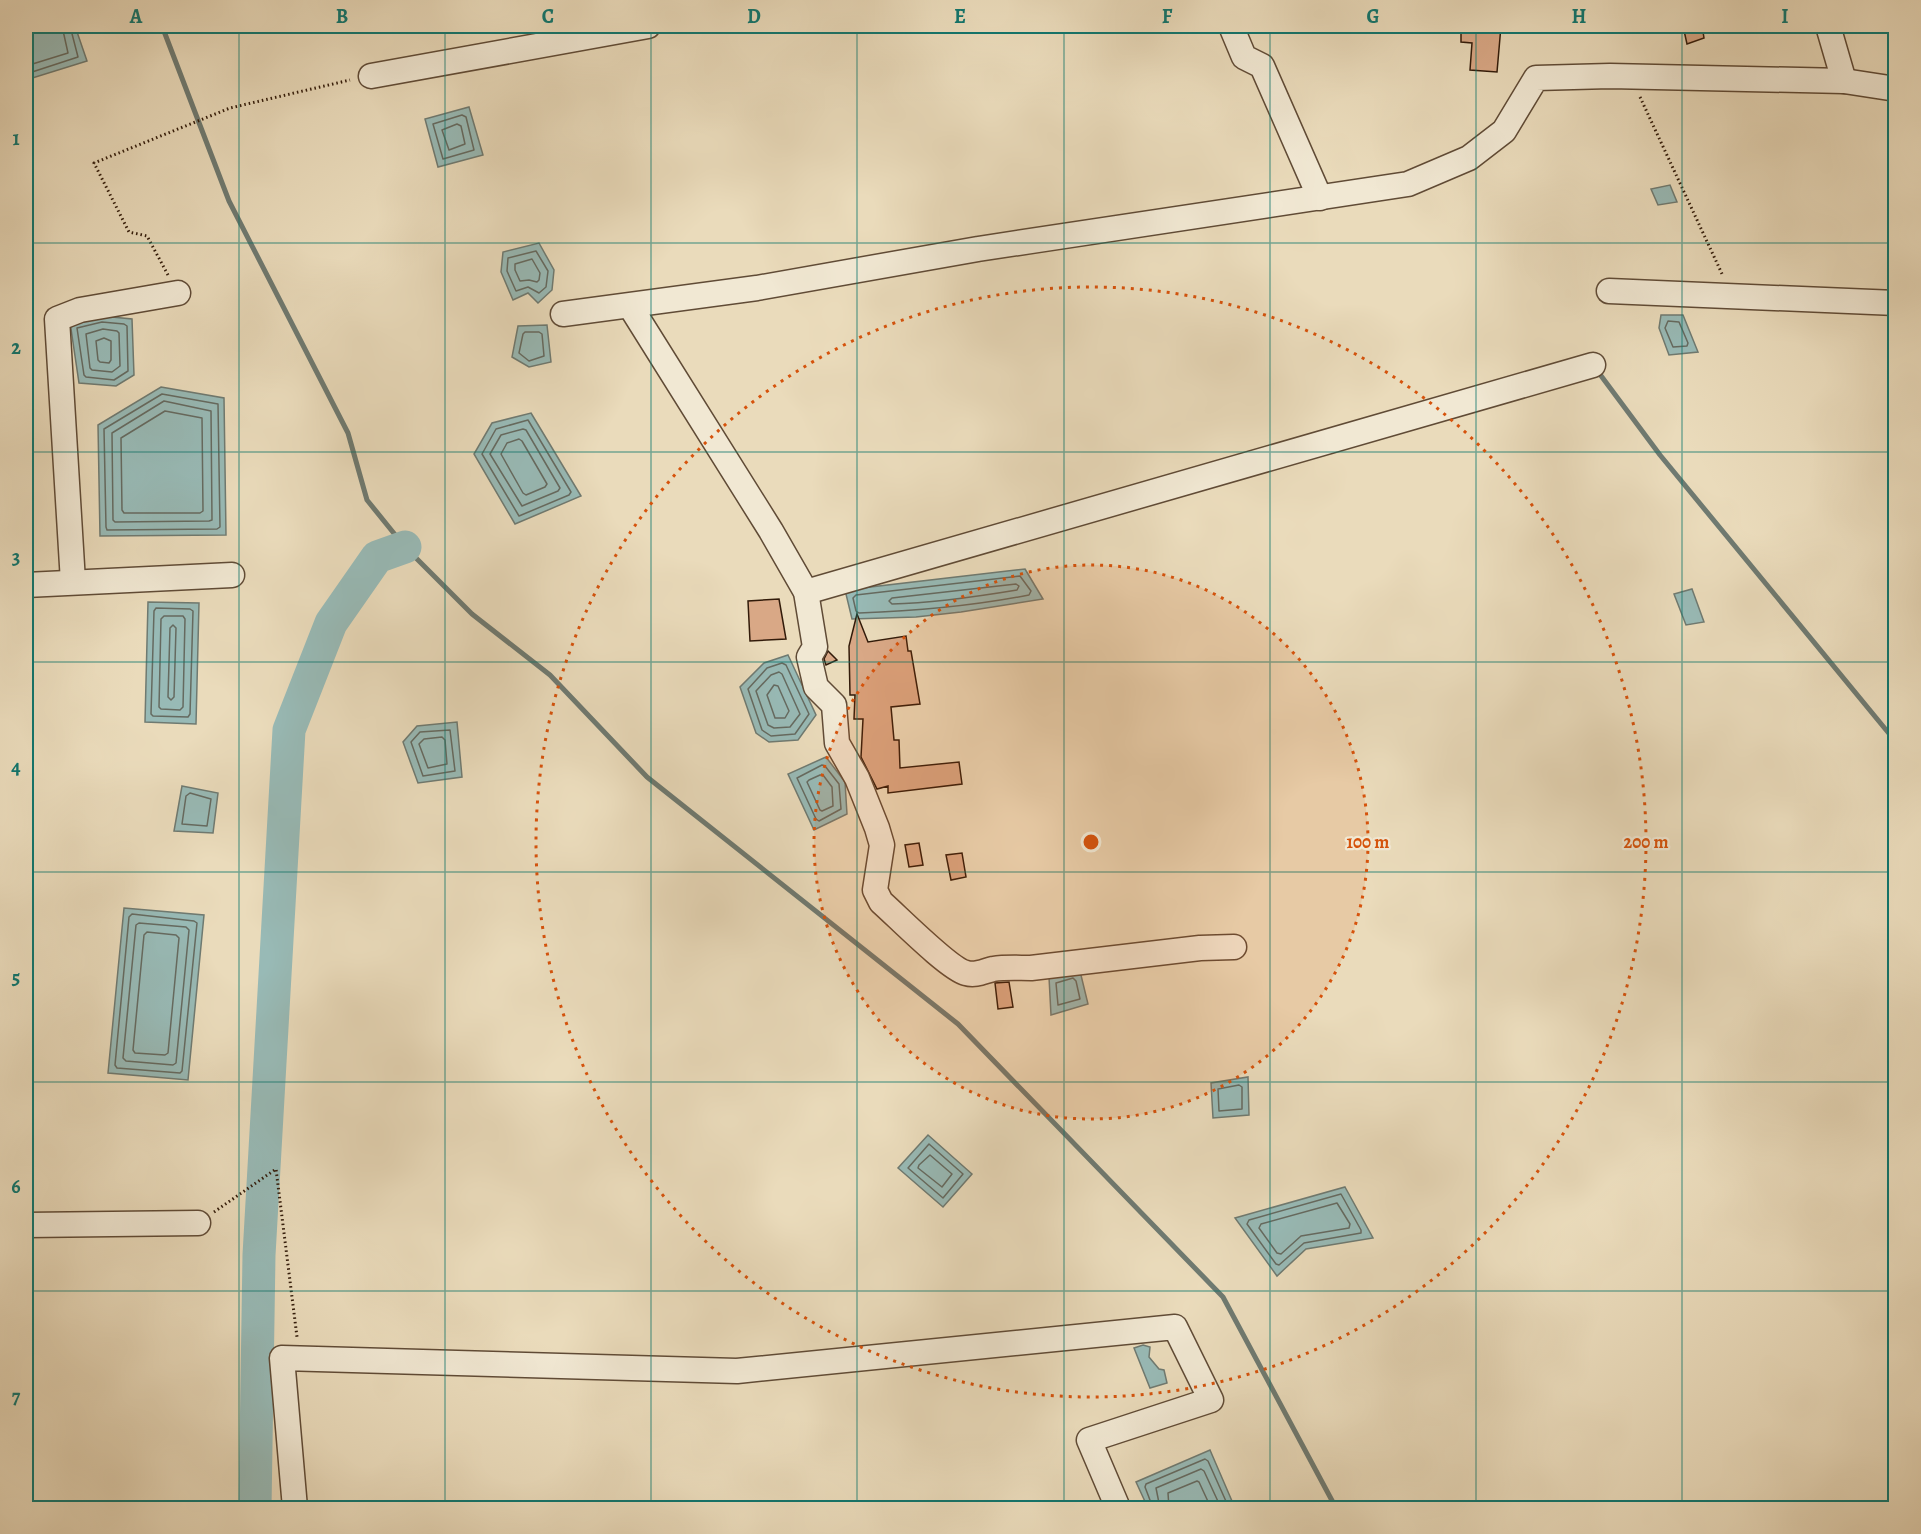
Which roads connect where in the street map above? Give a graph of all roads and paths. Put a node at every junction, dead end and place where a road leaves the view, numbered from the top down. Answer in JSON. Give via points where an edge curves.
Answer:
{"nodes":[{"id":1,"x":648,"y":26,"type":"edge"},
{"id":2,"x":1231,"y":26,"type":"edge"},
{"id":3,"x":1828,"y":26,"type":"edge"},
{"id":4,"x":371,"y":76,"type":"joint"},
{"id":5,"x":1631,"y":76,"type":"junction"},
{"id":6,"x":1844,"y":81,"type":"junction"},
{"id":7,"x":1896,"y":89,"type":"edge"},
{"id":8,"x":1320,"y":198,"type":"junction"},
{"id":9,"x":1609,"y":291,"type":"dead end"},
{"id":10,"x":178,"y":293,"type":"joint"},
{"id":11,"x":1733,"y":296,"type":"junction"},
{"id":12,"x":1896,"y":303,"type":"edge"},
{"id":13,"x":630,"y":306,"type":"junction"},
{"id":14,"x":563,"y":314,"type":"dead end"},
{"id":15,"x":1593,"y":365,"type":"dead end"},
{"id":16,"x":232,"y":575,"type":"dead end"},
{"id":17,"x":73,"y":582,"type":"junction"},
{"id":18,"x":26,"y":585,"type":"edge"},
{"id":19,"x":806,"y":592,"type":"junction"},
{"id":20,"x":1234,"y":947,"type":"dead end"},
{"id":21,"x":198,"y":1223,"type":"joint"},
{"id":22,"x":26,"y":1225,"type":"edge"},
{"id":23,"x":300,"y":1359,"type":"junction"},
{"id":24,"x":295,"y":1509,"type":"edge"},
{"id":25,"x":1118,"y":1509,"type":"edge"}],
"edges":[{"from":1,"to":4,"type":"street"},
{"from":2,"to":8,"type":"street","via":[[1244,57],[1262,66]]},
{"from":3,"to":6,"type":"street"},
{"from":4,"to":10,"type":"path","via":[[230,108],[94,163],[129,232],[147,236]]},
{"from":5,"to":6,"type":"street"},
{"from":5,"to":8,"type":"street","via":[[1536,78],[1504,131],[1469,158],[1408,184]]},
{"from":5,"to":11,"type":"path"},
{"from":6,"to":7,"type":"street"},
{"from":8,"to":13,"type":"street"},
{"from":9,"to":11,"type":"street"},
{"from":10,"to":17,"type":"street","via":[[80,310],[57,319]]},
{"from":11,"to":12,"type":"street"},
{"from":13,"to":14,"type":"street"},
{"from":13,"to":19,"type":"street"},
{"from":15,"to":19,"type":"street"},
{"from":16,"to":17,"type":"street"},
{"from":17,"to":18,"type":"street"},
{"from":19,"to":20,"type":"street","via":[[814,647],[809,657],[816,687],[834,705],[837,743],[857,778],[882,845],[875,890],[880,902],[951,964],[965,973],[980,973]]},
{"from":21,"to":22,"type":"street"},
{"from":21,"to":23,"type":"path","via":[[276,1169]]},
{"from":23,"to":24,"type":"street","via":[[282,1358]]},
{"from":23,"to":25,"type":"street","via":[[737,1371],[1175,1327],[1211,1400],[1089,1440]]}]}
